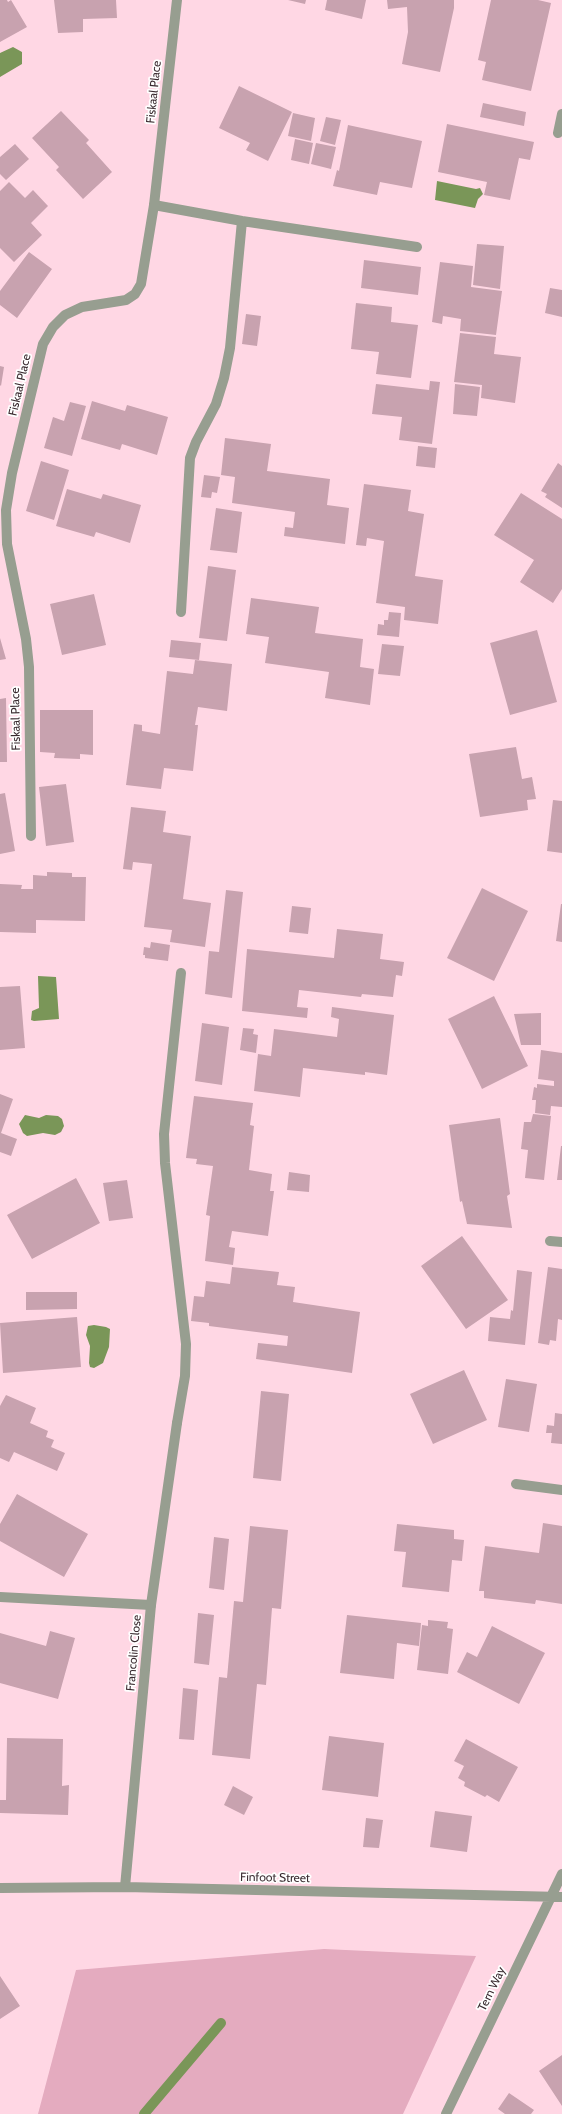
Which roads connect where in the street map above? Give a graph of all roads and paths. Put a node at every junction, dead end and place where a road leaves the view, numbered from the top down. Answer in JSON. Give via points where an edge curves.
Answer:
{"nodes":[{"id":1,"x":177,"y":0,"type":"edge"},
{"id":2,"x":562,"y":114,"type":"edge"},
{"id":3,"x":558,"y":133,"type":"dead end"},
{"id":4,"x":154,"y":205,"type":"junction"},
{"id":5,"x":242,"y":222,"type":"junction"},
{"id":6,"x":417,"y":247,"type":"dead end"},
{"id":7,"x":181,"y":612,"type":"dead end"},
{"id":8,"x":31,"y":836,"type":"dead end"},
{"id":9,"x":181,"y":973,"type":"dead end"},
{"id":10,"x":550,"y":1241,"type":"dead end"},
{"id":11,"x":562,"y":1242,"type":"edge"},
{"id":12,"x":516,"y":1484,"type":"dead end"},
{"id":13,"x":562,"y":1490,"type":"edge"},
{"id":14,"x":0,"y":1597,"type":"edge"},
{"id":15,"x":151,"y":1605,"type":"junction"},
{"id":16,"x":562,"y":1874,"type":"edge"},
{"id":17,"x":125,"y":1887,"type":"junction"},
{"id":18,"x":0,"y":1888,"type":"edge"},
{"id":19,"x":550,"y":1897,"type":"junction"},
{"id":20,"x":562,"y":1897,"type":"edge"},
{"id":21,"x":446,"y":2114,"type":"edge"}],
"edges":[{"from":1,"to":4,"type":"street","name":"Fiskaal Place"},
{"from":2,"to":3,"type":"street"},
{"from":4,"to":5,"type":"street"},
{"from":4,"to":8,"type":"street","name":"Fiskaal Place","via":[[141,284],[134,294],[126,300],[82,307],[65,315],[53,327],[43,344],[12,473],[6,510],[6,544],[26,639],[29,667]]},
{"from":5,"to":6,"type":"street"},
{"from":5,"to":7,"type":"street","via":[[230,348],[224,378],[216,404],[190,458]]},
{"from":9,"to":15,"type":"street","name":"Francolin Close","via":[[164,1134],[165,1163],[186,1344],[186,1376]]},
{"from":10,"to":11,"type":"street"},
{"from":12,"to":13,"type":"street"},
{"from":14,"to":15,"type":"street"},
{"from":15,"to":17,"type":"street","name":"Francolin Close"},
{"from":16,"to":19,"type":"street","name":"Tern Way"},
{"from":17,"to":18,"type":"street","name":"Finfoot Street"},
{"from":17,"to":19,"type":"street","name":"Finfoot Street"},
{"from":19,"to":20,"type":"street","name":"Finfoot Street"},
{"from":19,"to":21,"type":"street","name":"Tern Way"}]}
